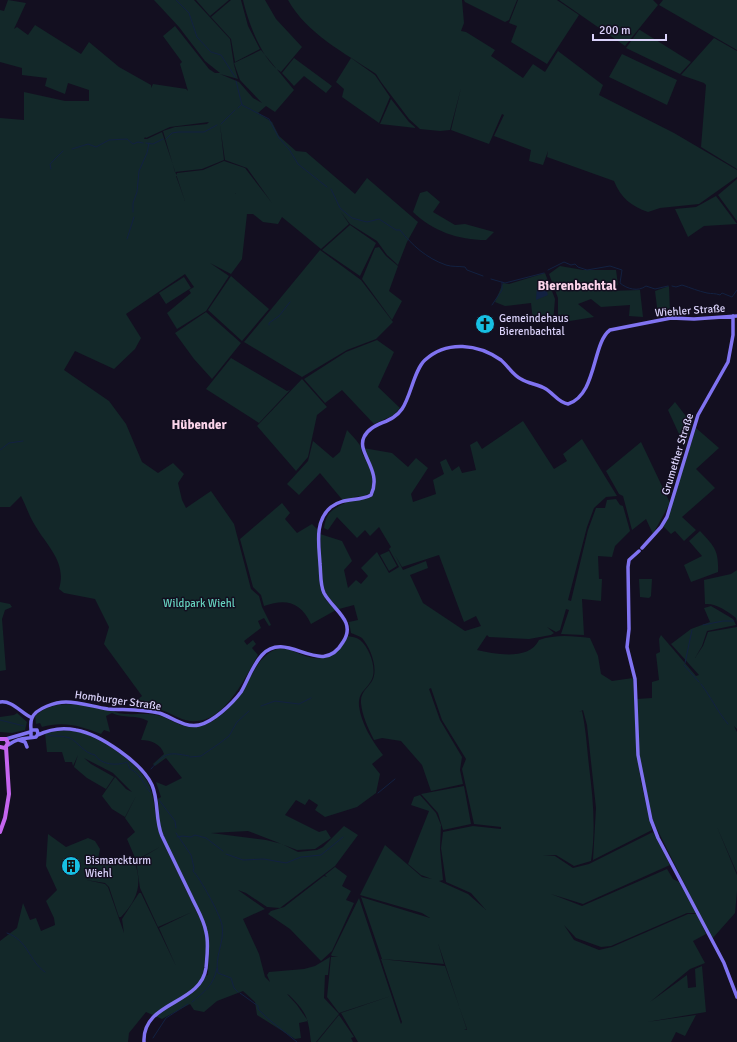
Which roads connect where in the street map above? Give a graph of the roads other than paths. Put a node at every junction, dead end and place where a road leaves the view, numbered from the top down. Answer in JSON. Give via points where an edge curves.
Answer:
{"nodes":[{"id":1,"x":735,"y":316,"type":"edge"},
{"id":2,"x":339,"y":610,"type":"joint"},
{"id":3,"x":0,"y":702,"type":"edge"},
{"id":4,"x":31,"y":719,"type":"junction"},
{"id":5,"x":33,"y":732,"type":"junction"},
{"id":6,"x":2,"y":738,"type":"edge"},
{"id":7,"x":18,"y":739,"type":"junction"},
{"id":8,"x":7,"y":746,"type":"junction"},
{"id":9,"x":0,"y":748,"type":"edge"},
{"id":10,"x":27,"y":748,"type":"dead end"},
{"id":11,"x":8,"y":768,"type":"junction"},
{"id":12,"x":0,"y":832,"type":"edge"},
{"id":13,"x":737,"y":997,"type":"edge"},
{"id":14,"x":144,"y":1042,"type":"edge"}],
"edges":[{"from":1,"to":2,"type":"main road","name":"Wiehler Straße","via":[[694,320],[671,318],[610,330],[584,390],[576,401],[568,404],[540,386],[521,380],[494,357],[468,347],[449,347],[431,356],[422,364],[405,404],[396,416],[372,428],[363,439],[362,448],[372,469],[374,487],[371,495],[340,502],[332,506],[323,517],[318,536],[322,588],[326,597]]},
{"from":1,"to":13,"type":"main road","name":"Grumether Straße","via":[[728,362],[698,415],[667,517],[661,527],[629,560],[627,647],[635,685],[638,755],[651,820],[724,963]]},
{"from":2,"to":4,"type":"main road","name":"Homburger Straße","via":[[344,617],[347,632],[340,647],[326,656],[319,657],[284,646],[266,652],[257,662],[238,695],[205,723],[188,726],[158,713],[64,702],[40,710]]},
{"from":3,"to":4,"type":"main road","via":[[12,704]]},
{"from":4,"to":5,"type":"main road"},
{"from":5,"to":6,"type":"main road"},
{"from":5,"to":7,"type":"main road"},
{"from":5,"to":14,"type":"main road","via":[[67,729],[88,734],[129,758],[148,779],[154,792],[161,834],[206,930],[203,980],[150,1019]]},
{"from":6,"to":8,"type":"main road"},
{"from":7,"to":8,"type":"main road"},
{"from":7,"to":10,"type":"main road","via":[[25,742]]},
{"from":8,"to":9,"type":"main road"},
{"from":8,"to":11,"type":"main road"},
{"from":9,"to":11,"type":"main road"},
{"from":11,"to":12,"type":"main road","via":[[8,805]]}]}
